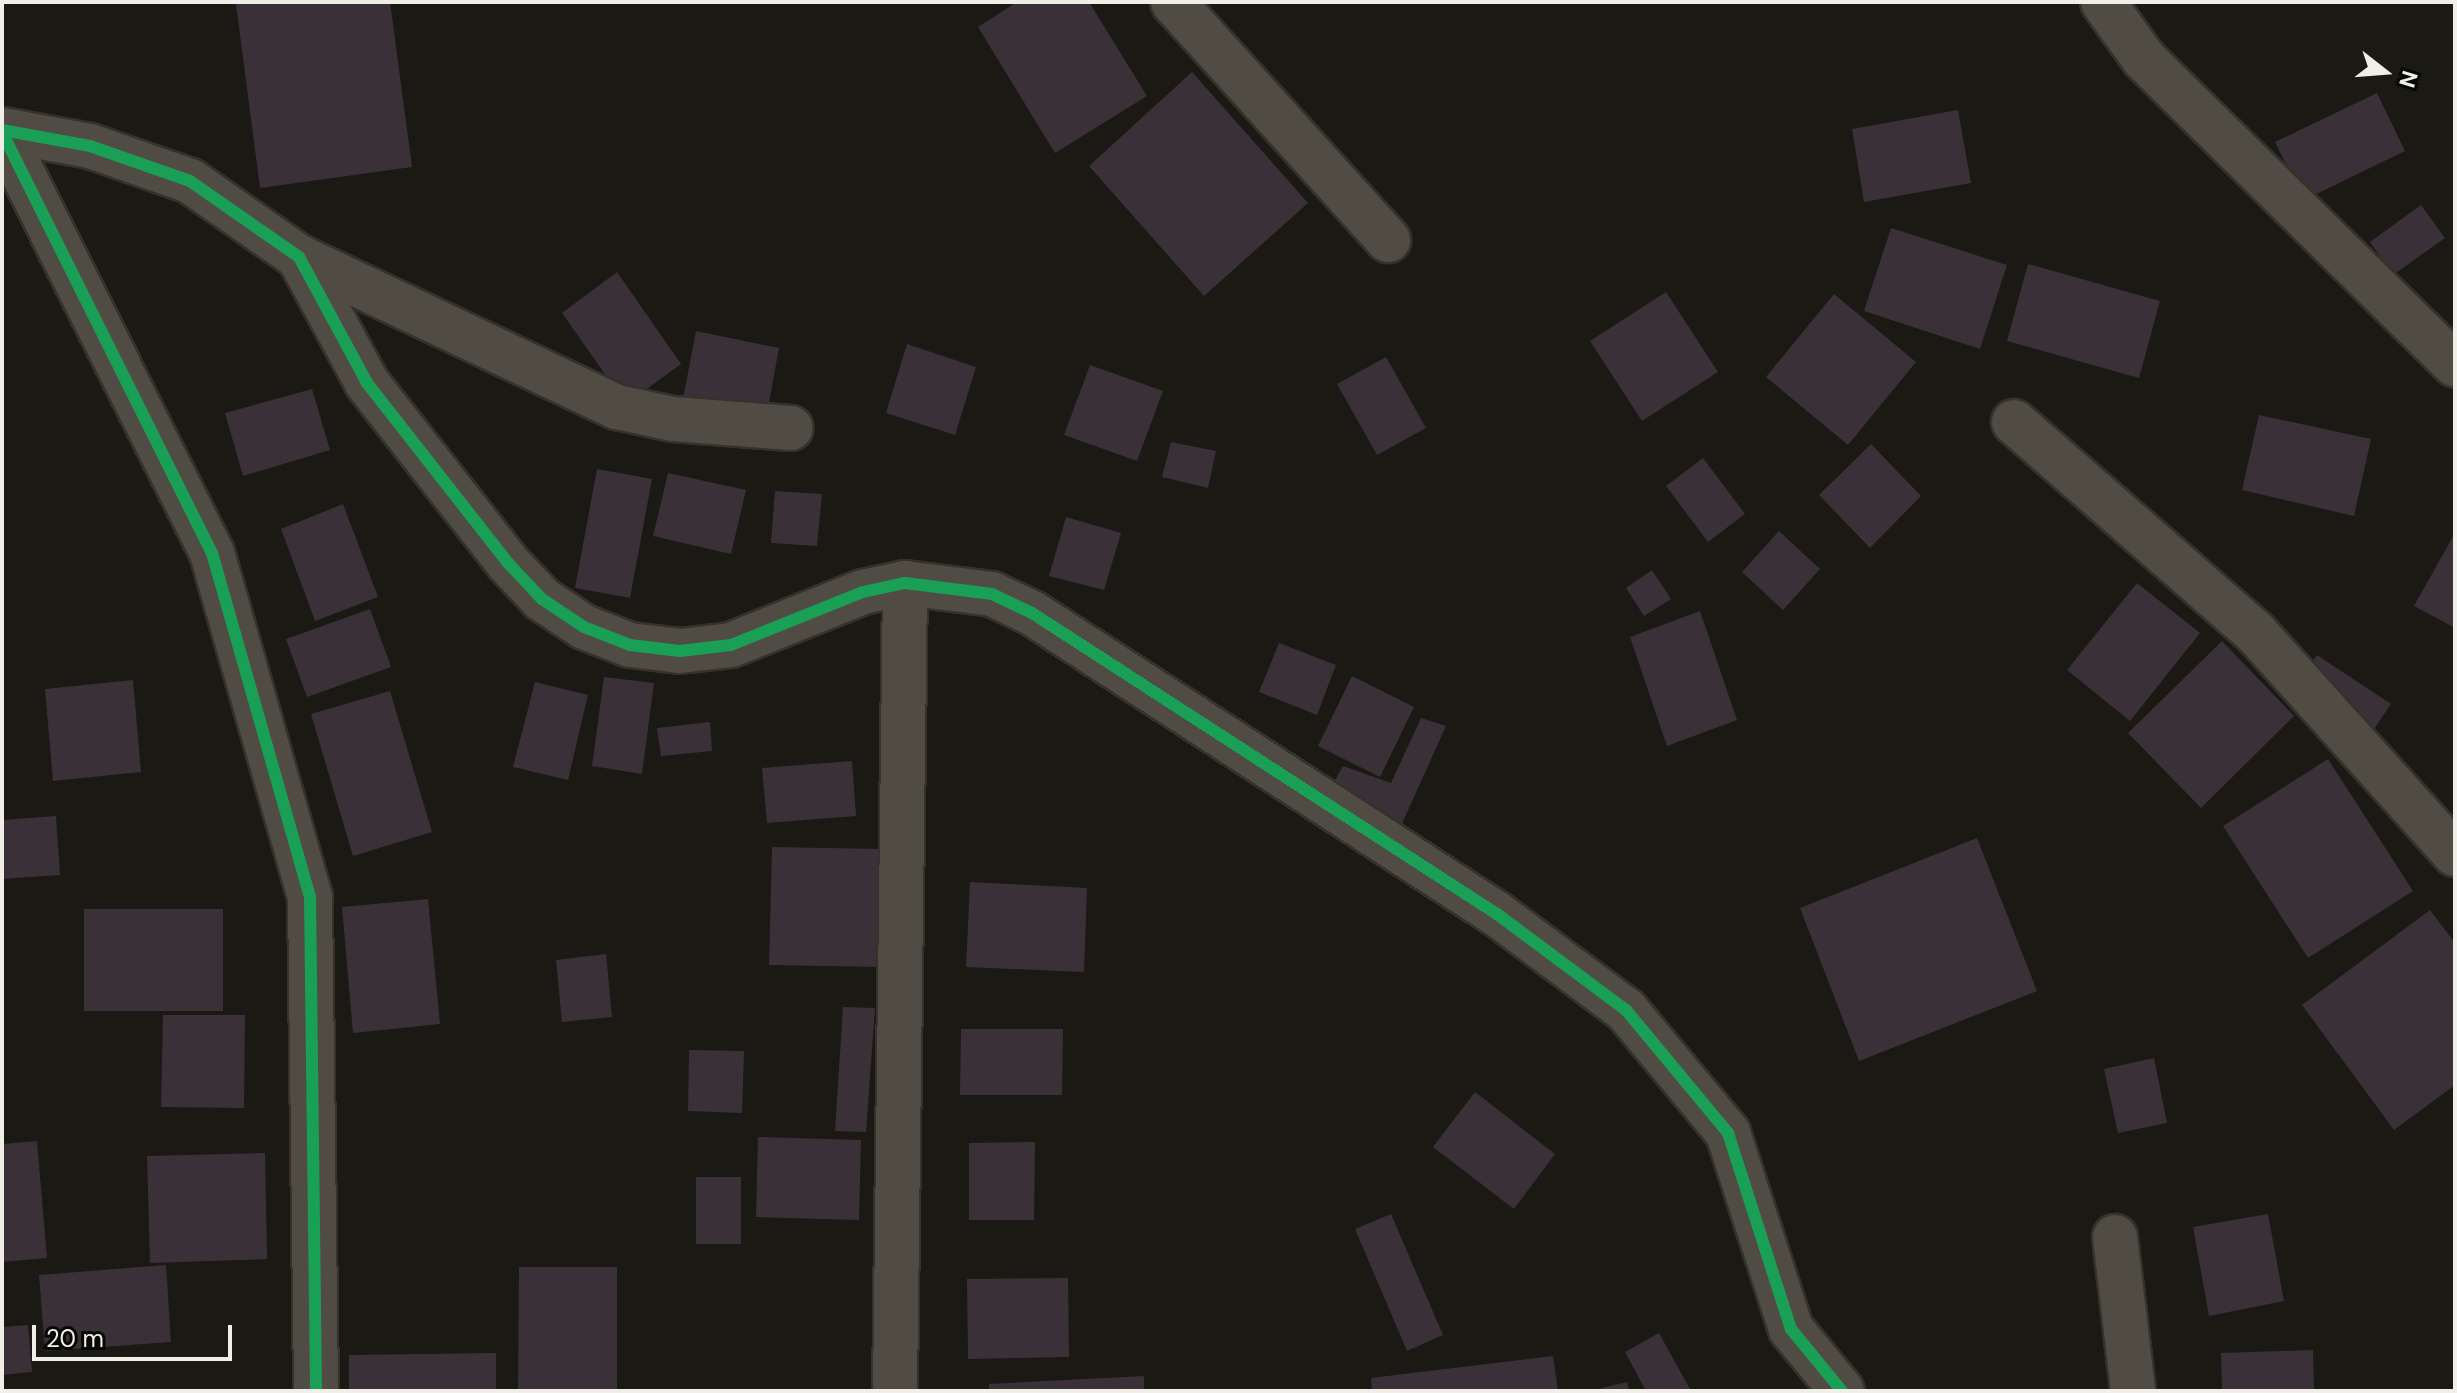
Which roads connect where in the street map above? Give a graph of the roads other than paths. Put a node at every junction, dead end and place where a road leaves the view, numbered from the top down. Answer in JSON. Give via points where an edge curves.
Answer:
{"nodes":[{"id":1,"x":1173,"y":2,"type":"edge"},
{"id":2,"x":2103,"y":2,"type":"edge"},
{"id":3,"x":2,"y":131,"type":"edge"},
{"id":4,"x":1388,"y":240,"type":"dead end"},
{"id":5,"x":299,"y":257,"type":"junction"},
{"id":6,"x":2455,"y":365,"type":"edge"},
{"id":7,"x":2014,"y":422,"type":"dead end"},
{"id":8,"x":791,"y":428,"type":"dead end"},
{"id":9,"x":905,"y":583,"type":"junction"},
{"id":10,"x":2455,"y":854,"type":"edge"},
{"id":11,"x":2115,"y":1237,"type":"dead end"},
{"id":12,"x":316,"y":1391,"type":"edge"},
{"id":13,"x":895,"y":1391,"type":"edge"},
{"id":14,"x":1842,"y":1391,"type":"edge"},
{"id":15,"x":2133,"y":1391,"type":"edge"}],
"edges":[{"from":1,"to":4,"type":"street"},
{"from":2,"to":6,"type":"street","via":[[2144,59]]},
{"from":3,"to":5,"type":"street","via":[[90,146],[190,181]]},
{"from":3,"to":12,"type":"street","via":[[212,553],[310,897]]},
{"from":5,"to":8,"type":"street","via":[[617,407],[673,419]]},
{"from":5,"to":9,"type":"street","via":[[367,383],[508,563],[542,599],[584,627],[630,645],[680,651],[731,645],[863,592]]},
{"from":7,"to":10,"type":"street","via":[[2255,632]]},
{"from":9,"to":13,"type":"street"},
{"from":9,"to":14,"type":"street","via":[[992,594],[1032,613],[1497,914],[1626,1010],[1728,1133],[1791,1329]]},
{"from":11,"to":15,"type":"street"}]}
